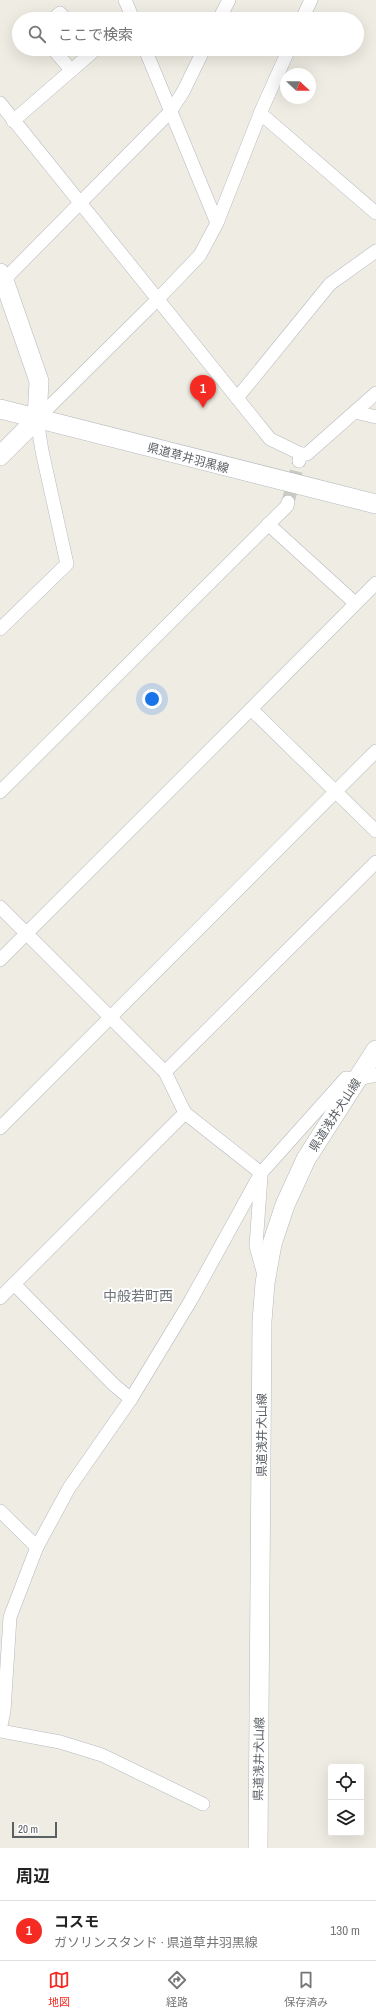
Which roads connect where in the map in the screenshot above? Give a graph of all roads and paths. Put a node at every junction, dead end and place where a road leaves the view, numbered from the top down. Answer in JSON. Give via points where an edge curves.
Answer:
{"nodes":[{"id":1,"x":125,"y":0,"type":"edge"},
{"id":2,"x":228,"y":0,"type":"edge"},
{"id":3,"x":311,"y":0,"type":"edge"},
{"id":4,"x":130,"y":12,"type":"edge"},
{"id":5,"x":222,"y":12,"type":"edge"},
{"id":6,"x":305,"y":12,"type":"edge"},
{"id":7,"x":59,"y":56,"type":"edge"},
{"id":8,"x":88,"y":56,"type":"edge"},
{"id":9,"x":148,"y":56,"type":"edge"},
{"id":10,"x":201,"y":56,"type":"edge"},
{"id":11,"x":286,"y":56,"type":"edge"},
{"id":12,"x":71,"y":70,"type":"junction"},
{"id":13,"x":170,"y":112,"type":"junction"},
{"id":14,"x":5,"y":113,"type":"edge"},
{"id":15,"x":260,"y":113,"type":"junction"},
{"id":16,"x":79,"y":203,"type":"junction"},
{"id":17,"x":376,"y":213,"type":"edge"},
{"id":18,"x":217,"y":223,"type":"junction"},
{"id":19,"x":376,"y":251,"type":"edge"},
{"id":20,"x":1,"y":279,"type":"edge"},
{"id":21,"x":157,"y":300,"type":"junction"},
{"id":22,"x":376,"y":393,"type":"edge"},
{"id":23,"x":237,"y":398,"type":"junction"},
{"id":24,"x":0,"y":410,"type":"edge"},
{"id":25,"x":355,"y":412,"type":"junction"},
{"id":26,"x":376,"y":417,"type":"edge"},
{"id":27,"x":37,"y":418,"type":"junction"},
{"id":28,"x":0,"y":456,"type":"edge"},
{"id":29,"x":288,"y":502,"type":"tunnel mouth"},
{"id":30,"x":376,"y":504,"type":"edge"},
{"id":31,"x":268,"y":524,"type":"junction"},
{"id":32,"x":376,"y":583,"type":"edge"},
{"id":33,"x":355,"y":603,"type":"junction"},
{"id":34,"x":0,"y":629,"type":"edge"},
{"id":35,"x":251,"y":709,"type":"junction"},
{"id":36,"x":376,"y":751,"type":"edge"},
{"id":37,"x":336,"y":791,"type":"junction"},
{"id":38,"x":0,"y":792,"type":"edge"},
{"id":39,"x":376,"y":831,"type":"edge"},
{"id":40,"x":376,"y":862,"type":"edge"},
{"id":41,"x":0,"y":907,"type":"edge"},
{"id":42,"x":27,"y":934,"type":"junction"},
{"id":43,"x":0,"y":960,"type":"edge"},
{"id":44,"x":111,"y":1018,"type":"junction"},
{"id":45,"x":376,"y":1050,"type":"edge"},
{"id":46,"x":165,"y":1072,"type":"junction"},
{"id":47,"x":376,"y":1075,"type":"edge"},
{"id":48,"x":358,"y":1079,"type":"junction"},
{"id":49,"x":184,"y":1113,"type":"junction"},
{"id":50,"x":0,"y":1128,"type":"edge"},
{"id":51,"x":261,"y":1173,"type":"junction"},
{"id":52,"x":265,"y":1283,"type":"junction"},
{"id":53,"x":14,"y":1284,"type":"junction"},
{"id":54,"x":0,"y":1298,"type":"edge"},
{"id":55,"x":131,"y":1399,"type":"junction"},
{"id":56,"x":0,"y":1511,"type":"edge"},
{"id":57,"x":37,"y":1548,"type":"junction"},
{"id":58,"x":0,"y":1730,"type":"edge"},
{"id":59,"x":203,"y":1804,"type":"dead end"},
{"id":60,"x":258,"y":1848,"type":"edge"}],
"edges":[{"from":1,"to":4,"type":"street"},
{"from":2,"to":5,"type":"street"},
{"from":3,"to":6,"type":"street"},
{"from":7,"to":12,"type":"street"},
{"from":8,"to":12,"type":"street"},
{"from":9,"to":13,"type":"street"},
{"from":10,"to":13,"type":"street"},
{"from":11,"to":15,"type":"street"},
{"from":12,"to":14,"type":"street"},
{"from":13,"to":16,"type":"street"},
{"from":13,"to":18,"type":"street"},
{"from":14,"to":16,"type":"street"},
{"from":15,"to":17,"type":"street"},
{"from":15,"to":18,"type":"street"},
{"from":16,"to":20,"type":"street"},
{"from":16,"to":21,"type":"street"},
{"from":18,"to":21,"type":"street","via":[[200,255]]},
{"from":19,"to":23,"type":"street","via":[[330,284]]},
{"from":20,"to":27,"type":"main road","via":[[39,381]]},
{"from":21,"to":23,"type":"street"},
{"from":21,"to":27,"type":"street"},
{"from":22,"to":25,"type":"street"},
{"from":23,"to":25,"type":"street","via":[[270,439],[300,458]]},
{"from":24,"to":27,"type":"main road","name":"県道草井羽黒線"},
{"from":25,"to":26,"type":"street"},
{"from":27,"to":28,"type":"main road"},
{"from":27,"to":30,"type":"main road","name":"県道草井羽黒線","via":[[249,474]]},
{"from":27,"to":34,"type":"street","via":[[67,564]]},
{"from":29,"to":31,"type":"street"},
{"from":31,"to":33,"type":"street"},
{"from":31,"to":38,"type":"street"},
{"from":32,"to":33,"type":"street"},
{"from":33,"to":35,"type":"street"},
{"from":35,"to":37,"type":"street"},
{"from":35,"to":42,"type":"street"},
{"from":36,"to":37,"type":"street"},
{"from":37,"to":39,"type":"street"},
{"from":37,"to":44,"type":"street"},
{"from":40,"to":46,"type":"street"},
{"from":41,"to":42,"type":"street"},
{"from":42,"to":43,"type":"street"},
{"from":42,"to":44,"type":"street"},
{"from":44,"to":46,"type":"street"},
{"from":44,"to":50,"type":"street"},
{"from":45,"to":48,"type":"main road","name":"県道浅井犬山線"},
{"from":46,"to":49,"type":"street"},
{"from":47,"to":48,"type":"street"},
{"from":48,"to":51,"type":"street","via":[[346,1078]]},
{"from":48,"to":52,"type":"main road","name":"県道浅井犬山線","via":[[306,1159],[272,1244]]},
{"from":49,"to":51,"type":"street"},
{"from":49,"to":53,"type":"street"},
{"from":51,"to":52,"type":"street","via":[[256,1246]]},
{"from":51,"to":55,"type":"street","via":[[191,1300]]},
{"from":52,"to":60,"type":"main road","name":"県道浅井犬山線","via":[[262,1321]]},
{"from":53,"to":54,"type":"street"},
{"from":53,"to":55,"type":"street"},
{"from":55,"to":57,"type":"street","via":[[69,1488]]},
{"from":56,"to":57,"type":"street"},
{"from":57,"to":58,"type":"street","via":[[10,1617],[4,1711]]},
{"from":58,"to":59,"type":"street","via":[[60,1742],[102,1755]]}]}
